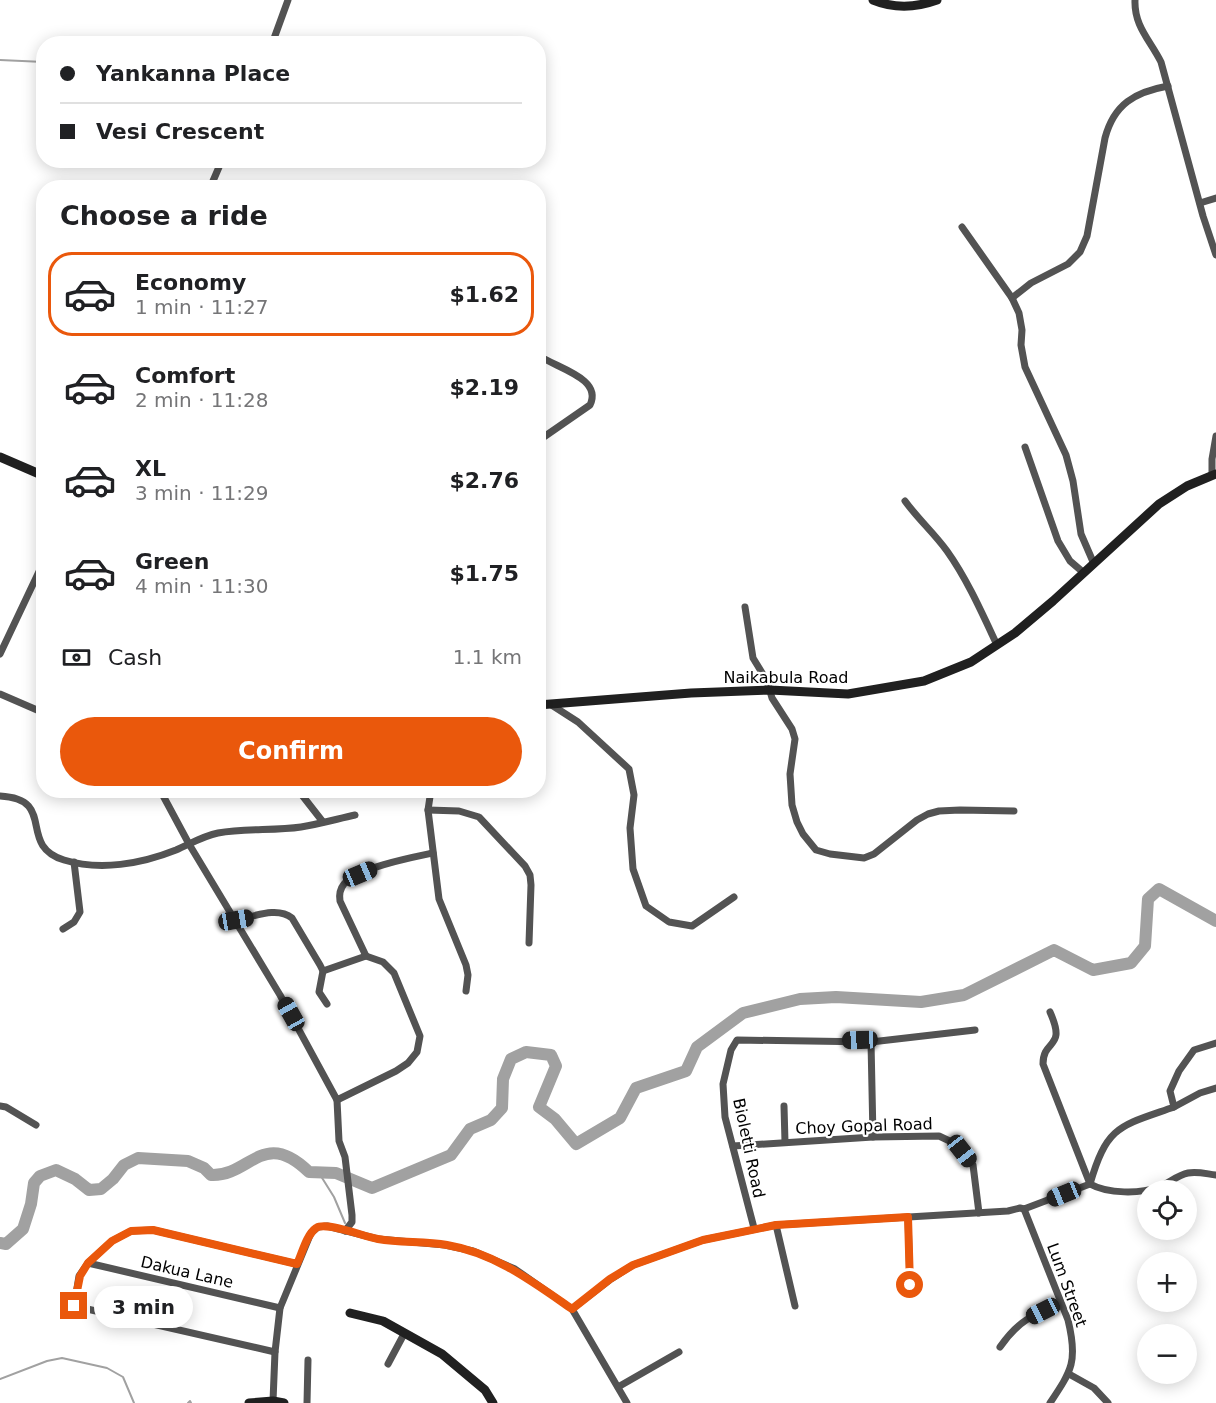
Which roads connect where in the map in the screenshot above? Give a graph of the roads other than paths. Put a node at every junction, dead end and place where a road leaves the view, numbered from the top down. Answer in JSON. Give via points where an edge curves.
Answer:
{"nodes":[{"id":1,"x":288,"y":0,"type":"edge"},
{"id":2,"x":873,"y":0,"type":"edge"},
{"id":3,"x":937,"y":0,"type":"edge"},
{"id":4,"x":1135,"y":0,"type":"edge"},
{"id":5,"x":275,"y":36,"type":"edge"},
{"id":6,"x":1168,"y":86,"type":"junction"},
{"id":7,"x":1216,"y":198,"type":"edge"},
{"id":8,"x":1200,"y":203,"type":"junction"},
{"id":9,"x":962,"y":227,"type":"dead end"},
{"id":10,"x":1216,"y":255,"type":"edge"},
{"id":11,"x":1012,"y":298,"type":"junction"},
{"id":12,"x":546,"y":359,"type":"edge"},
{"id":13,"x":546,"y":435,"type":"edge"},
{"id":14,"x":1216,"y":436,"type":"edge"},
{"id":15,"x":1026,"y":447,"type":"dead end"},
{"id":16,"x":0,"y":457,"type":"edge"},
{"id":17,"x":36,"y":473,"type":"edge"},
{"id":18,"x":1214,"y":474,"type":"edge"},
{"id":19,"x":905,"y":501,"type":"dead end"},
{"id":20,"x":1094,"y":564,"type":"junction"},
{"id":21,"x":1084,"y":573,"type":"junction"},
{"id":22,"x":36,"y":578,"type":"edge"},
{"id":23,"x":745,"y":607,"type":"dead end"},
{"id":24,"x":997,"y":645,"type":"junction"},
{"id":25,"x":0,"y":654,"type":"edge"},
{"id":26,"x":770,"y":690,"type":"junction"},
{"id":27,"x":0,"y":694,"type":"edge"},
{"id":28,"x":546,"y":704,"type":"edge"},
{"id":29,"x":550,"y":704,"type":"junction"},
{"id":30,"x":36,"y":710,"type":"edge"},
{"id":31,"x":0,"y":796,"type":"edge"},
{"id":32,"x":164,"y":798,"type":"edge"},
{"id":33,"x":304,"y":798,"type":"edge"},
{"id":34,"x":429,"y":798,"type":"edge"},
{"id":35,"x":428,"y":810,"type":"junction"},
{"id":36,"x":1014,"y":811,"type":"dead end"},
{"id":37,"x":354,"y":815,"type":"dead end"},
{"id":38,"x":323,"y":822,"type":"junction"},
{"id":39,"x":189,"y":844,"type":"junction"},
{"id":40,"x":433,"y":853,"type":"junction"},
{"id":41,"x":74,"y":862,"type":"junction"},
{"id":42,"x":734,"y":897,"type":"dead end"},
{"id":43,"x":236,"y":920,"type":"junction"},
{"id":44,"x":63,"y":929,"type":"dead end"},
{"id":45,"x":529,"y":943,"type":"dead end"},
{"id":46,"x":366,"y":956,"type":"junction"},
{"id":47,"x":322,"y":971,"type":"junction"},
{"id":48,"x":466,"y":991,"type":"dead end"},
{"id":49,"x":327,"y":1004,"type":"dead end"},
{"id":50,"x":1050,"y":1012,"type":"dead end"},
{"id":51,"x":975,"y":1030,"type":"dead end"},
{"id":52,"x":871,"y":1041,"type":"junction"},
{"id":53,"x":1216,"y":1043,"type":"edge"},
{"id":54,"x":1216,"y":1088,"type":"edge"},
{"id":55,"x":337,"y":1100,"type":"junction"},
{"id":56,"x":0,"y":1106,"type":"edge"},
{"id":57,"x":784,"y":1106,"type":"dead end"},
{"id":58,"x":1174,"y":1107,"type":"junction"},
{"id":59,"x":36,"y":1125,"type":"dead end"},
{"id":60,"x":873,"y":1137,"type":"junction"},
{"id":61,"x":784,"y":1142,"type":"junction"},
{"id":62,"x":733,"y":1146,"type":"junction"},
{"id":63,"x":1216,"y":1173,"type":"edge"},
{"id":64,"x":1087,"y":1185,"type":"junction"},
{"id":65,"x":1024,"y":1209,"type":"junction"},
{"id":66,"x":980,"y":1213,"type":"junction"},
{"id":67,"x":908,"y":1217,"type":"junction"},
{"id":68,"x":776,"y":1225,"type":"junction"},
{"id":69,"x":754,"y":1228,"type":"junction"},
{"id":70,"x":345,"y":1231,"type":"junction"},
{"id":71,"x":88,"y":1263,"type":"junction"},
{"id":72,"x":297,"y":1264,"type":"junction"},
{"id":73,"x":910,"y":1285,"type":"dead end"},
{"id":74,"x":1061,"y":1304,"type":"junction"},
{"id":75,"x":74,"y":1306,"type":"junction"},
{"id":76,"x":795,"y":1306,"type":"dead end"},
{"id":77,"x":63,"y":1307,"type":"dead end"},
{"id":78,"x":280,"y":1308,"type":"junction"},
{"id":79,"x":572,"y":1309,"type":"junction"},
{"id":80,"x":350,"y":1313,"type":"dead end"},
{"id":81,"x":404,"y":1334,"type":"junction"},
{"id":82,"x":1000,"y":1347,"type":"dead end"},
{"id":83,"x":275,"y":1352,"type":"junction"},
{"id":84,"x":679,"y":1352,"type":"dead end"},
{"id":85,"x":308,"y":1360,"type":"dead end"},
{"id":86,"x":388,"y":1364,"type":"dead end"},
{"id":87,"x":1069,"y":1374,"type":"junction"},
{"id":88,"x":618,"y":1388,"type":"junction"},
{"id":89,"x":273,"y":1401,"type":"junction"},
{"id":90,"x":249,"y":1403,"type":"edge"},
{"id":91,"x":284,"y":1403,"type":"edge"},
{"id":92,"x":307,"y":1403,"type":"edge"},
{"id":93,"x":493,"y":1403,"type":"edge"},
{"id":94,"x":627,"y":1403,"type":"edge"},
{"id":95,"x":1050,"y":1403,"type":"edge"},
{"id":96,"x":1108,"y":1403,"type":"edge"}],
"edges":[{"from":1,"to":5,"type":"street"},
{"from":2,"to":3,"type":"street","via":[[900,8]]},
{"from":4,"to":6,"type":"street","via":[[1138,25],[1153,45]]},
{"from":6,"to":8,"type":"street"},
{"from":6,"to":11,"type":"street","via":[[1150,89],[1131,99],[1110,123],[1087,236],[1080,252],[1068,264]]},
{"from":7,"to":8,"type":"street"},
{"from":8,"to":10,"type":"street"},
{"from":9,"to":11,"type":"street"},
{"from":11,"to":20,"type":"street","via":[[1020,319],[1026,367],[1064,446],[1081,534]]},
{"from":12,"to":13,"type":"street","via":[[584,380],[594,397],[590,405]]},
{"from":14,"to":18,"type":"street"},
{"from":15,"to":21,"type":"street","via":[[1058,541],[1070,561]]},
{"from":16,"to":17,"type":"street"},
{"from":18,"to":20,"type":"street","name":"Naikabula Road","via":[[1159,504]]},
{"from":19,"to":24,"type":"street","via":[[949,554]]},
{"from":20,"to":21,"type":"street","name":"Naikabula Road"},
{"from":21,"to":24,"type":"street","name":"Naikabula Road"},
{"from":22,"to":25,"type":"street"},
{"from":23,"to":26,"type":"street","via":[[753,658]]},
{"from":24,"to":26,"type":"street","name":"Naikabula Road","via":[[971,662],[924,681],[848,694]]},
{"from":26,"to":29,"type":"street","name":"Naikabula Road"},
{"from":26,"to":36,"type":"street","via":[[795,739],[790,774],[792,805],[803,834],[816,850],[864,858],[928,814]]},
{"from":27,"to":30,"type":"street"},
{"from":28,"to":29,"type":"street","name":"Naikabula Road"},
{"from":29,"to":42,"type":"street","via":[[578,722],[629,769],[634,795],[630,828],[633,869],[646,906],[669,922],[692,926]]},
{"from":31,"to":41,"type":"street","via":[[28,805],[44,849]]},
{"from":32,"to":39,"type":"street"},
{"from":33,"to":38,"type":"street"},
{"from":34,"to":35,"type":"street"},
{"from":35,"to":40,"type":"street"},
{"from":35,"to":45,"type":"street","via":[[459,811],[479,817],[525,866],[531,885]]},
{"from":37,"to":38,"type":"street"},
{"from":38,"to":39,"type":"street","via":[[219,833]]},
{"from":39,"to":41,"type":"street","via":[[138,862]]},
{"from":39,"to":43,"type":"street"},
{"from":40,"to":46,"type":"street","via":[[393,861],[342,885],[340,901]]},
{"from":40,"to":48,"type":"street","via":[[440,905],[468,975]]},
{"from":41,"to":44,"type":"street","via":[[80,912]]},
{"from":43,"to":47,"type":"street","via":[[277,912],[287,914]]},
{"from":43,"to":55,"type":"street"},
{"from":46,"to":47,"type":"street"},
{"from":46,"to":55,"type":"street","via":[[383,962],[394,973],[420,1044],[413,1058],[396,1071]]},
{"from":47,"to":49,"type":"street","via":[[319,992]]},
{"from":50,"to":64,"type":"street","via":[[1057,1038],[1043,1056],[1043,1064]]},
{"from":51,"to":52,"type":"street"},
{"from":52,"to":60,"type":"street"},
{"from":52,"to":62,"type":"street","name":"Bioletti Road","via":[[737,1040],[723,1084],[725,1118]]},
{"from":53,"to":58,"type":"street","via":[[1194,1050],[1179,1071],[1170,1092]]},
{"from":54,"to":58,"type":"street"},
{"from":55,"to":70,"type":"street","via":[[339,1141],[345,1157],[352,1222]]},
{"from":56,"to":59,"type":"street"},
{"from":57,"to":61,"type":"street"},
{"from":58,"to":64,"type":"street","via":[[1119,1128],[1098,1157]]},
{"from":60,"to":61,"type":"street","name":"Choy Gopal Road"},
{"from":60,"to":66,"type":"street","name":"Choy Gopal Road","via":[[930,1135],[956,1144],[973,1165]]},
{"from":61,"to":62,"type":"street","name":"Choy Gopal Road"},
{"from":62,"to":69,"type":"street","name":"Bioletti Road"},
{"from":63,"to":64,"type":"street","via":[[1186,1173],[1148,1190],[1111,1190]]},
{"from":64,"to":65,"type":"street"},
{"from":65,"to":66,"type":"street"},
{"from":65,"to":74,"type":"street","name":"Lum Street"},
{"from":66,"to":67,"type":"street"},
{"from":67,"to":68,"type":"street"},
{"from":67,"to":73,"type":"street"},
{"from":68,"to":69,"type":"street"},
{"from":68,"to":76,"type":"street"},
{"from":69,"to":79,"type":"street","via":[[703,1240],[633,1265]]},
{"from":70,"to":72,"type":"street","via":[[318,1227],[311,1233]]},
{"from":70,"to":79,"type":"street","via":[[473,1251],[515,1269]]},
{"from":71,"to":72,"type":"street","via":[[112,1241],[131,1231],[153,1230]]},
{"from":71,"to":75,"type":"street","via":[[80,1276]]},
{"from":71,"to":78,"type":"street","name":"Dakua Lane"},
{"from":72,"to":78,"type":"street"},
{"from":74,"to":82,"type":"street","via":[[1012,1329]]},
{"from":74,"to":87,"type":"street","name":"Lum Street","via":[[1073,1340]]},
{"from":75,"to":77,"type":"street"},
{"from":75,"to":83,"type":"street"},
{"from":78,"to":83,"type":"street"},
{"from":79,"to":88,"type":"street"},
{"from":80,"to":81,"type":"street","via":[[382,1322]]},
{"from":81,"to":86,"type":"street"},
{"from":81,"to":93,"type":"street","via":[[442,1354],[484,1390]]},
{"from":83,"to":89,"type":"street"},
{"from":84,"to":88,"type":"street"},
{"from":85,"to":92,"type":"street"},
{"from":87,"to":95,"type":"street","name":"Lum Street"},
{"from":87,"to":96,"type":"street","via":[[1094,1388]]},
{"from":88,"to":94,"type":"street"},
{"from":89,"to":90,"type":"street"},
{"from":89,"to":91,"type":"street"}]}
